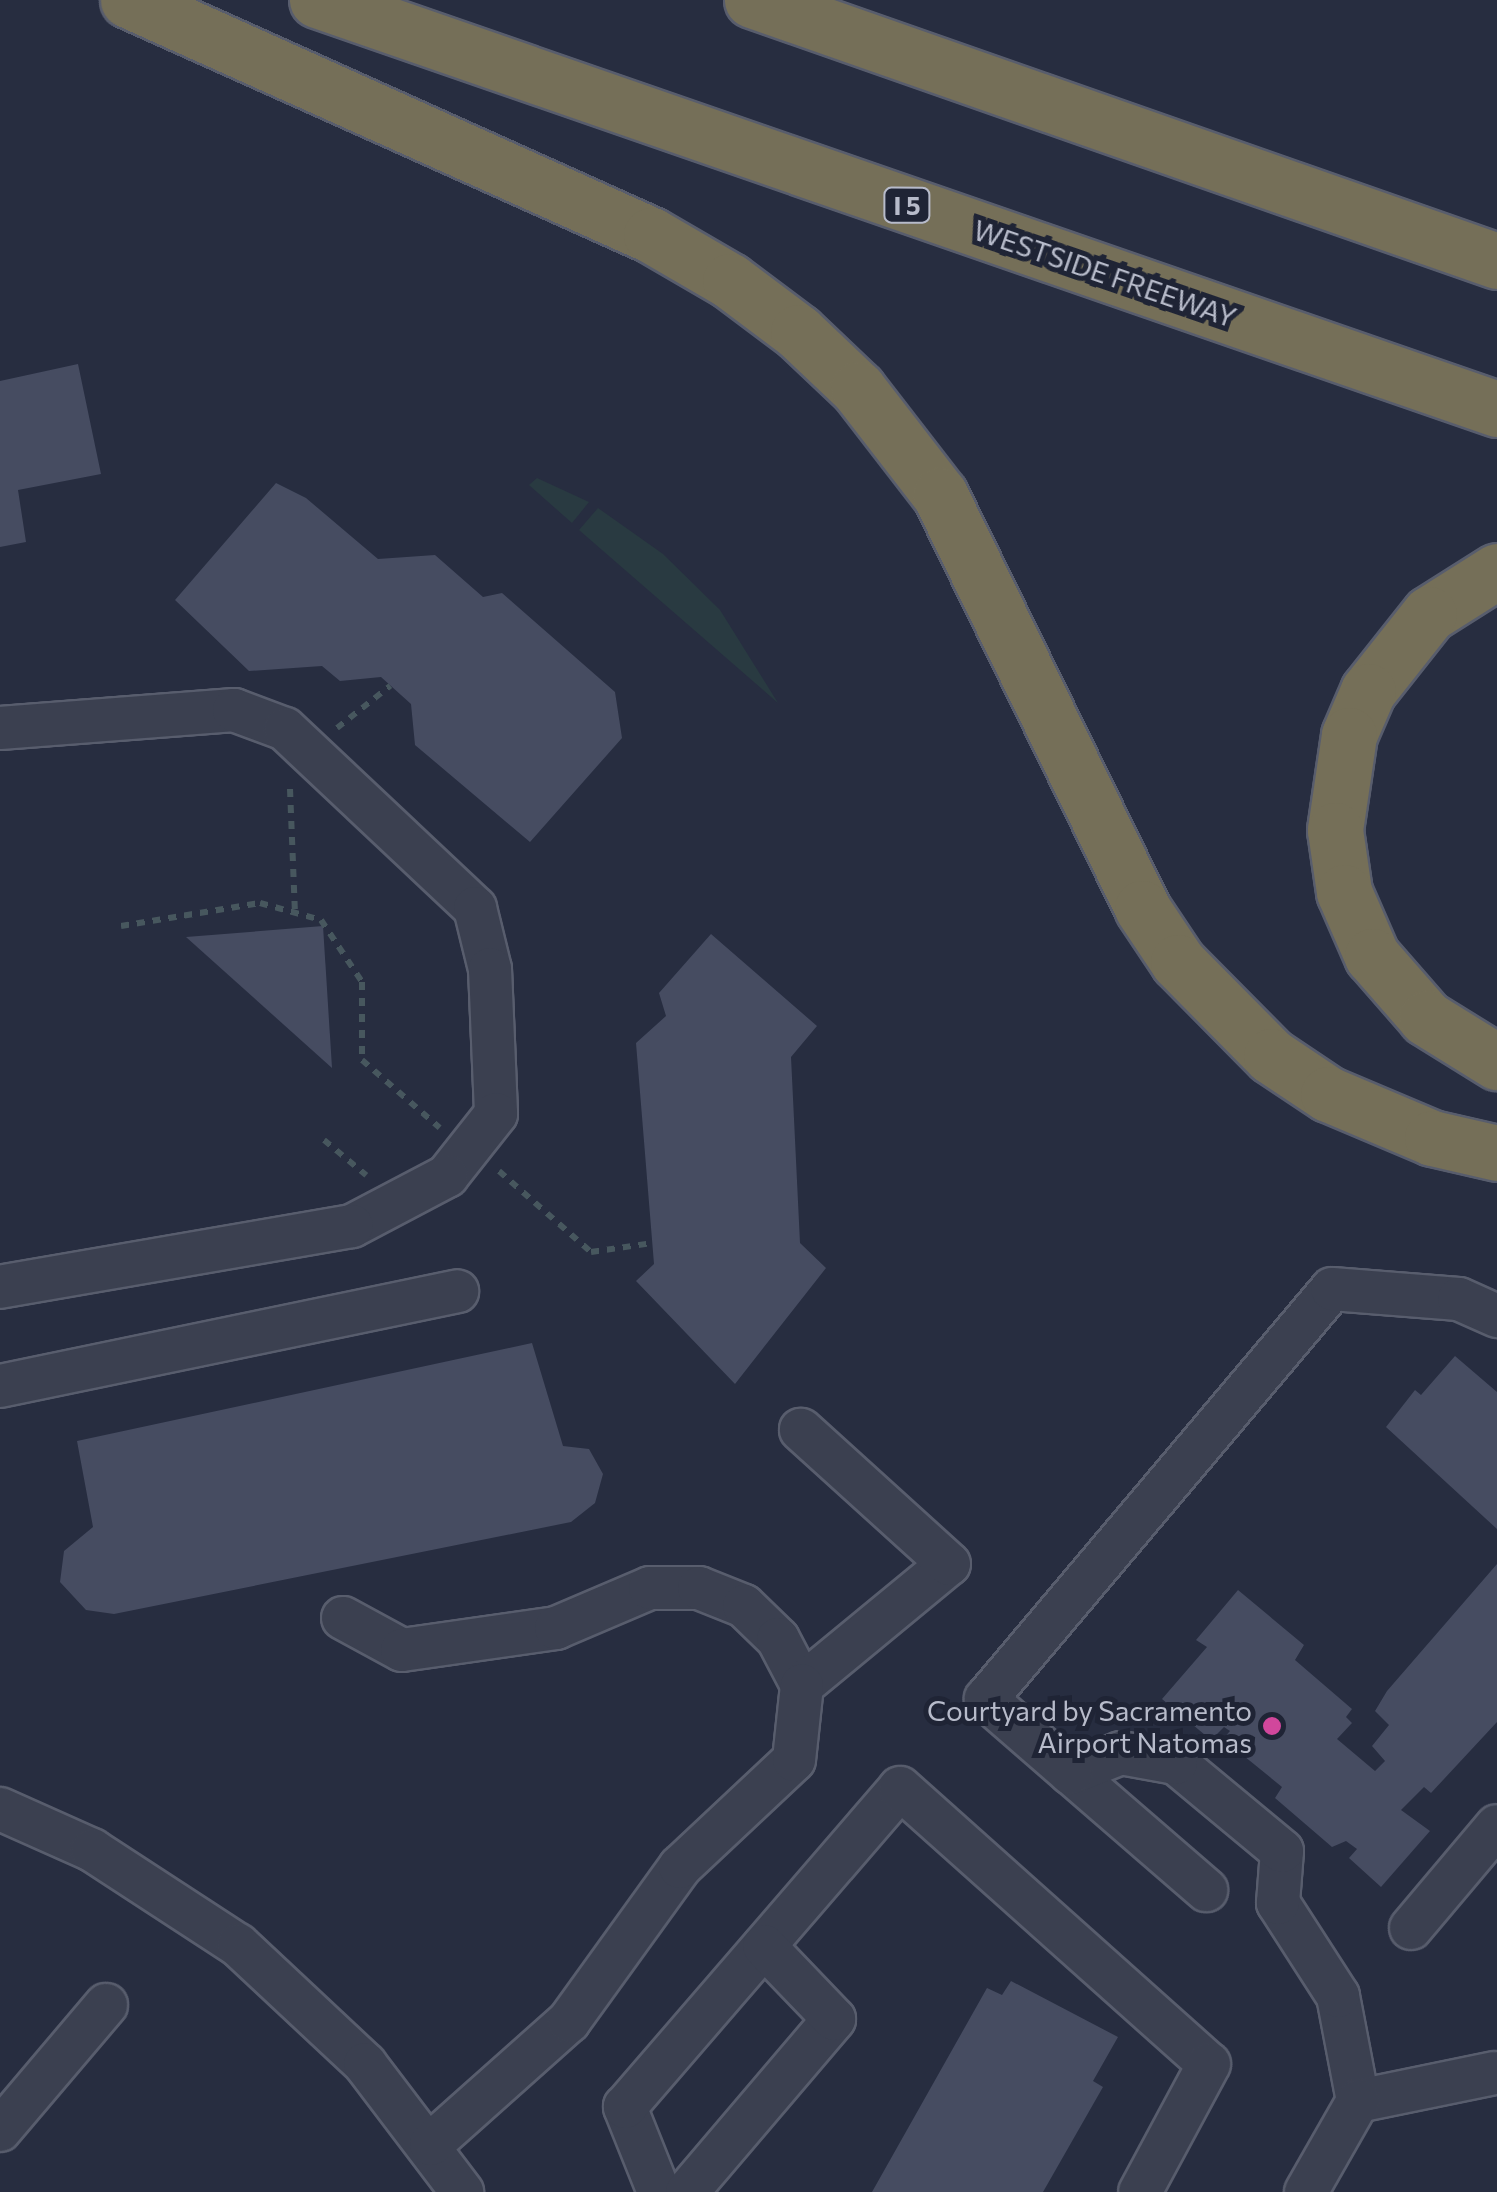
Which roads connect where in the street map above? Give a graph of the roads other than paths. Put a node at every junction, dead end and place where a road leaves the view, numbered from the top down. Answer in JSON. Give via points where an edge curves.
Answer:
{"nodes":[{"id":1,"x":128,"y":0,"type":"edge"},
{"id":2,"x":317,"y":0,"type":"edge"},
{"id":3,"x":752,"y":0,"type":"edge"},
{"id":4,"x":1497,"y":261,"type":"edge"},
{"id":5,"x":1497,"y":409,"type":"edge"},
{"id":6,"x":1497,"y":572,"type":"edge"},
{"id":7,"x":0,"y":728,"type":"edge"},
{"id":8,"x":1497,"y":1062,"type":"edge"},
{"id":9,"x":1497,"y":1153,"type":"edge"},
{"id":10,"x":0,"y":1287,"type":"edge"},
{"id":11,"x":458,"y":1291,"type":"dead end"},
{"id":12,"x":1497,"y":1316,"type":"edge"},
{"id":13,"x":0,"y":1386,"type":"edge"},
{"id":14,"x":801,"y":1430,"type":"dead end"},
{"id":15,"x":343,"y":1618,"type":"dead end"},
{"id":16,"x":802,"y":1685,"type":"junction"},
{"id":17,"x":1071,"y":1773,"type":"junction"},
{"id":18,"x":0,"y":1808,"type":"edge"},
{"id":19,"x":1497,"y":1826,"type":"edge"},
{"id":20,"x":1206,"y":1890,"type":"dead end"},
{"id":21,"x":1411,"y":1928,"type":"dead end"},
{"id":22,"x":764,"y":1946,"type":"junction"},
{"id":23,"x":106,"y":2005,"type":"dead end"},
{"id":24,"x":1494,"y":2073,"type":"dead end"},
{"id":25,"x":1358,"y":2100,"type":"junction"},
{"id":26,"x":0,"y":2130,"type":"edge"},
{"id":27,"x":430,"y":2144,"type":"junction"},
{"id":28,"x":462,"y":2192,"type":"edge"},
{"id":29,"x":659,"y":2192,"type":"edge"},
{"id":30,"x":687,"y":2192,"type":"edge"},
{"id":31,"x":1140,"y":2192,"type":"edge"},
{"id":32,"x":1306,"y":2192,"type":"edge"}],
"edges":[{"from":1,"to":9,"type":"highway","via":[[650,235],[730,281],[798,332],[858,389],[940,496],[1142,908],[1178,962],[1271,1056],[1328,1094],[1432,1138]]},
{"from":2,"to":5,"type":"highway","name":"WESTSIDE FREEWAY","number":"I 5"},
{"from":3,"to":4,"type":"highway"},
{"from":6,"to":8,"type":"highway","via":[[1429,614],[1368,691],[1346,750],[1335,830],[1344,892],[1372,956],[1426,1018]]},
{"from":7,"to":10,"type":"street","via":[[234,710],[285,729],[474,908],[490,969],[496,1114],[447,1176],[352,1226]]},
{"from":11,"to":13,"type":"street"},
{"from":12,"to":17,"type":"street","via":[[1460,1299],[1332,1289],[986,1699]]},
{"from":14,"to":16,"type":"street","via":[[950,1564]]},
{"from":15,"to":16,"type":"street","via":[[402,1650],[556,1628],[650,1588],[699,1588],[744,1606],[778,1639]]},
{"from":16,"to":27,"type":"street","via":[[794,1760],[680,1867],[569,2021]]},
{"from":17,"to":20,"type":"street"},
{"from":17,"to":25,"type":"street","via":[[1122,1753],[1176,1763],[1282,1851],[1278,1903],[1338,1996]]},
{"from":18,"to":27,"type":"street","via":[[92,1850],[238,1945],[329,2026]]},
{"from":19,"to":21,"type":"street"},
{"from":22,"to":29,"type":"street","via":[[625,2107]]},
{"from":22,"to":30,"type":"street","via":[[834,2019]]},
{"from":22,"to":31,"type":"street","via":[[900,1788],[1209,2064]]},
{"from":23,"to":26,"type":"street"},
{"from":24,"to":25,"type":"street"},
{"from":25,"to":32,"type":"street"},
{"from":27,"to":28,"type":"street"}]}
